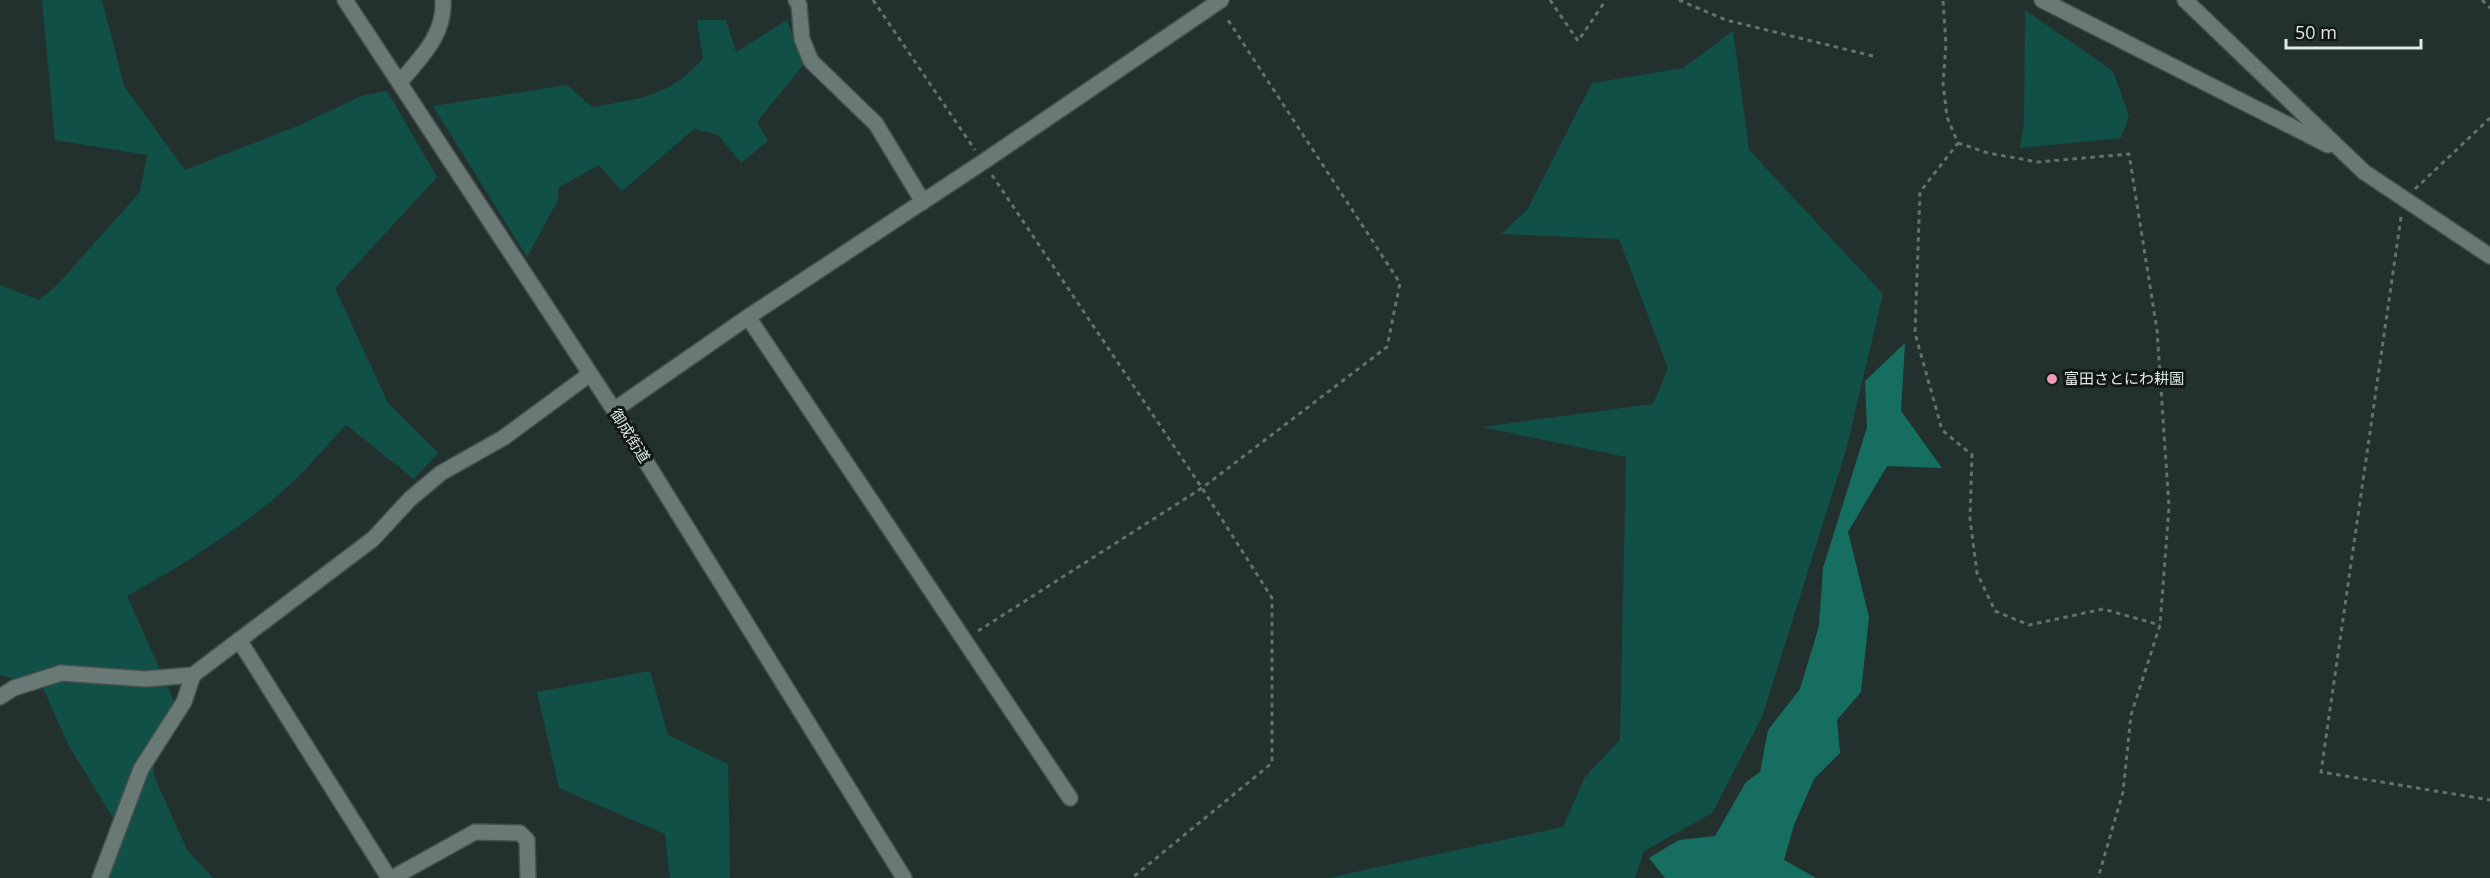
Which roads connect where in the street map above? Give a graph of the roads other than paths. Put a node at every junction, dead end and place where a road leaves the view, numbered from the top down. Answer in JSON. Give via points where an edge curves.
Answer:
{"nodes":[{"id":1,"x":345,"y":0,"type":"edge"},
{"id":2,"x":443,"y":0,"type":"edge"},
{"id":3,"x":796,"y":0,"type":"edge"},
{"id":4,"x":2042,"y":0,"type":"edge"},
{"id":5,"x":2185,"y":0,"type":"edge"},
{"id":6,"x":1218,"y":1,"type":"edge"},
{"id":7,"x":400,"y":82,"type":"junction"},
{"id":8,"x":2344,"y":153,"type":"junction"},
{"id":9,"x":923,"y":202,"type":"junction"},
{"id":10,"x":2490,"y":256,"type":"edge"},
{"id":11,"x":747,"y":317,"type":"junction"},
{"id":12,"x":590,"y":374,"type":"junction"},
{"id":13,"x":614,"y":410,"type":"junction"},
{"id":14,"x":239,"y":640,"type":"junction"},
{"id":15,"x":193,"y":675,"type":"junction"},
{"id":16,"x":0,"y":697,"type":"edge"},
{"id":17,"x":1070,"y":798,"type":"dead end"},
{"id":18,"x":100,"y":878,"type":"edge"},
{"id":19,"x":390,"y":878,"type":"edge"},
{"id":20,"x":528,"y":878,"type":"edge"},
{"id":21,"x":904,"y":878,"type":"edge"}],
"edges":[{"from":1,"to":7,"type":"street","name":"御成街道"},
{"from":2,"to":7,"type":"street","via":[[440,29]]},
{"from":3,"to":9,"type":"street","via":[[810,61],[876,124]]},
{"from":4,"to":8,"type":"street"},
{"from":5,"to":8,"type":"street"},
{"from":6,"to":9,"type":"street"},
{"from":7,"to":12,"type":"street","name":"御成街道"},
{"from":8,"to":10,"type":"street","via":[[2364,172]]},
{"from":9,"to":11,"type":"street"},
{"from":11,"to":13,"type":"street"},
{"from":11,"to":17,"type":"street"},
{"from":12,"to":13,"type":"street","name":"御成街道"},
{"from":12,"to":14,"type":"street","via":[[503,438],[441,473],[373,539]]},
{"from":13,"to":21,"type":"street","name":"御成街道"},
{"from":14,"to":15,"type":"street"},
{"from":14,"to":19,"type":"street"},
{"from":15,"to":16,"type":"street","via":[[146,679],[61,673],[14,688]]},
{"from":15,"to":18,"type":"street","via":[[184,702],[141,769]]},
{"from":19,"to":20,"type":"street","via":[[476,832],[520,833],[527,840]]}]}
